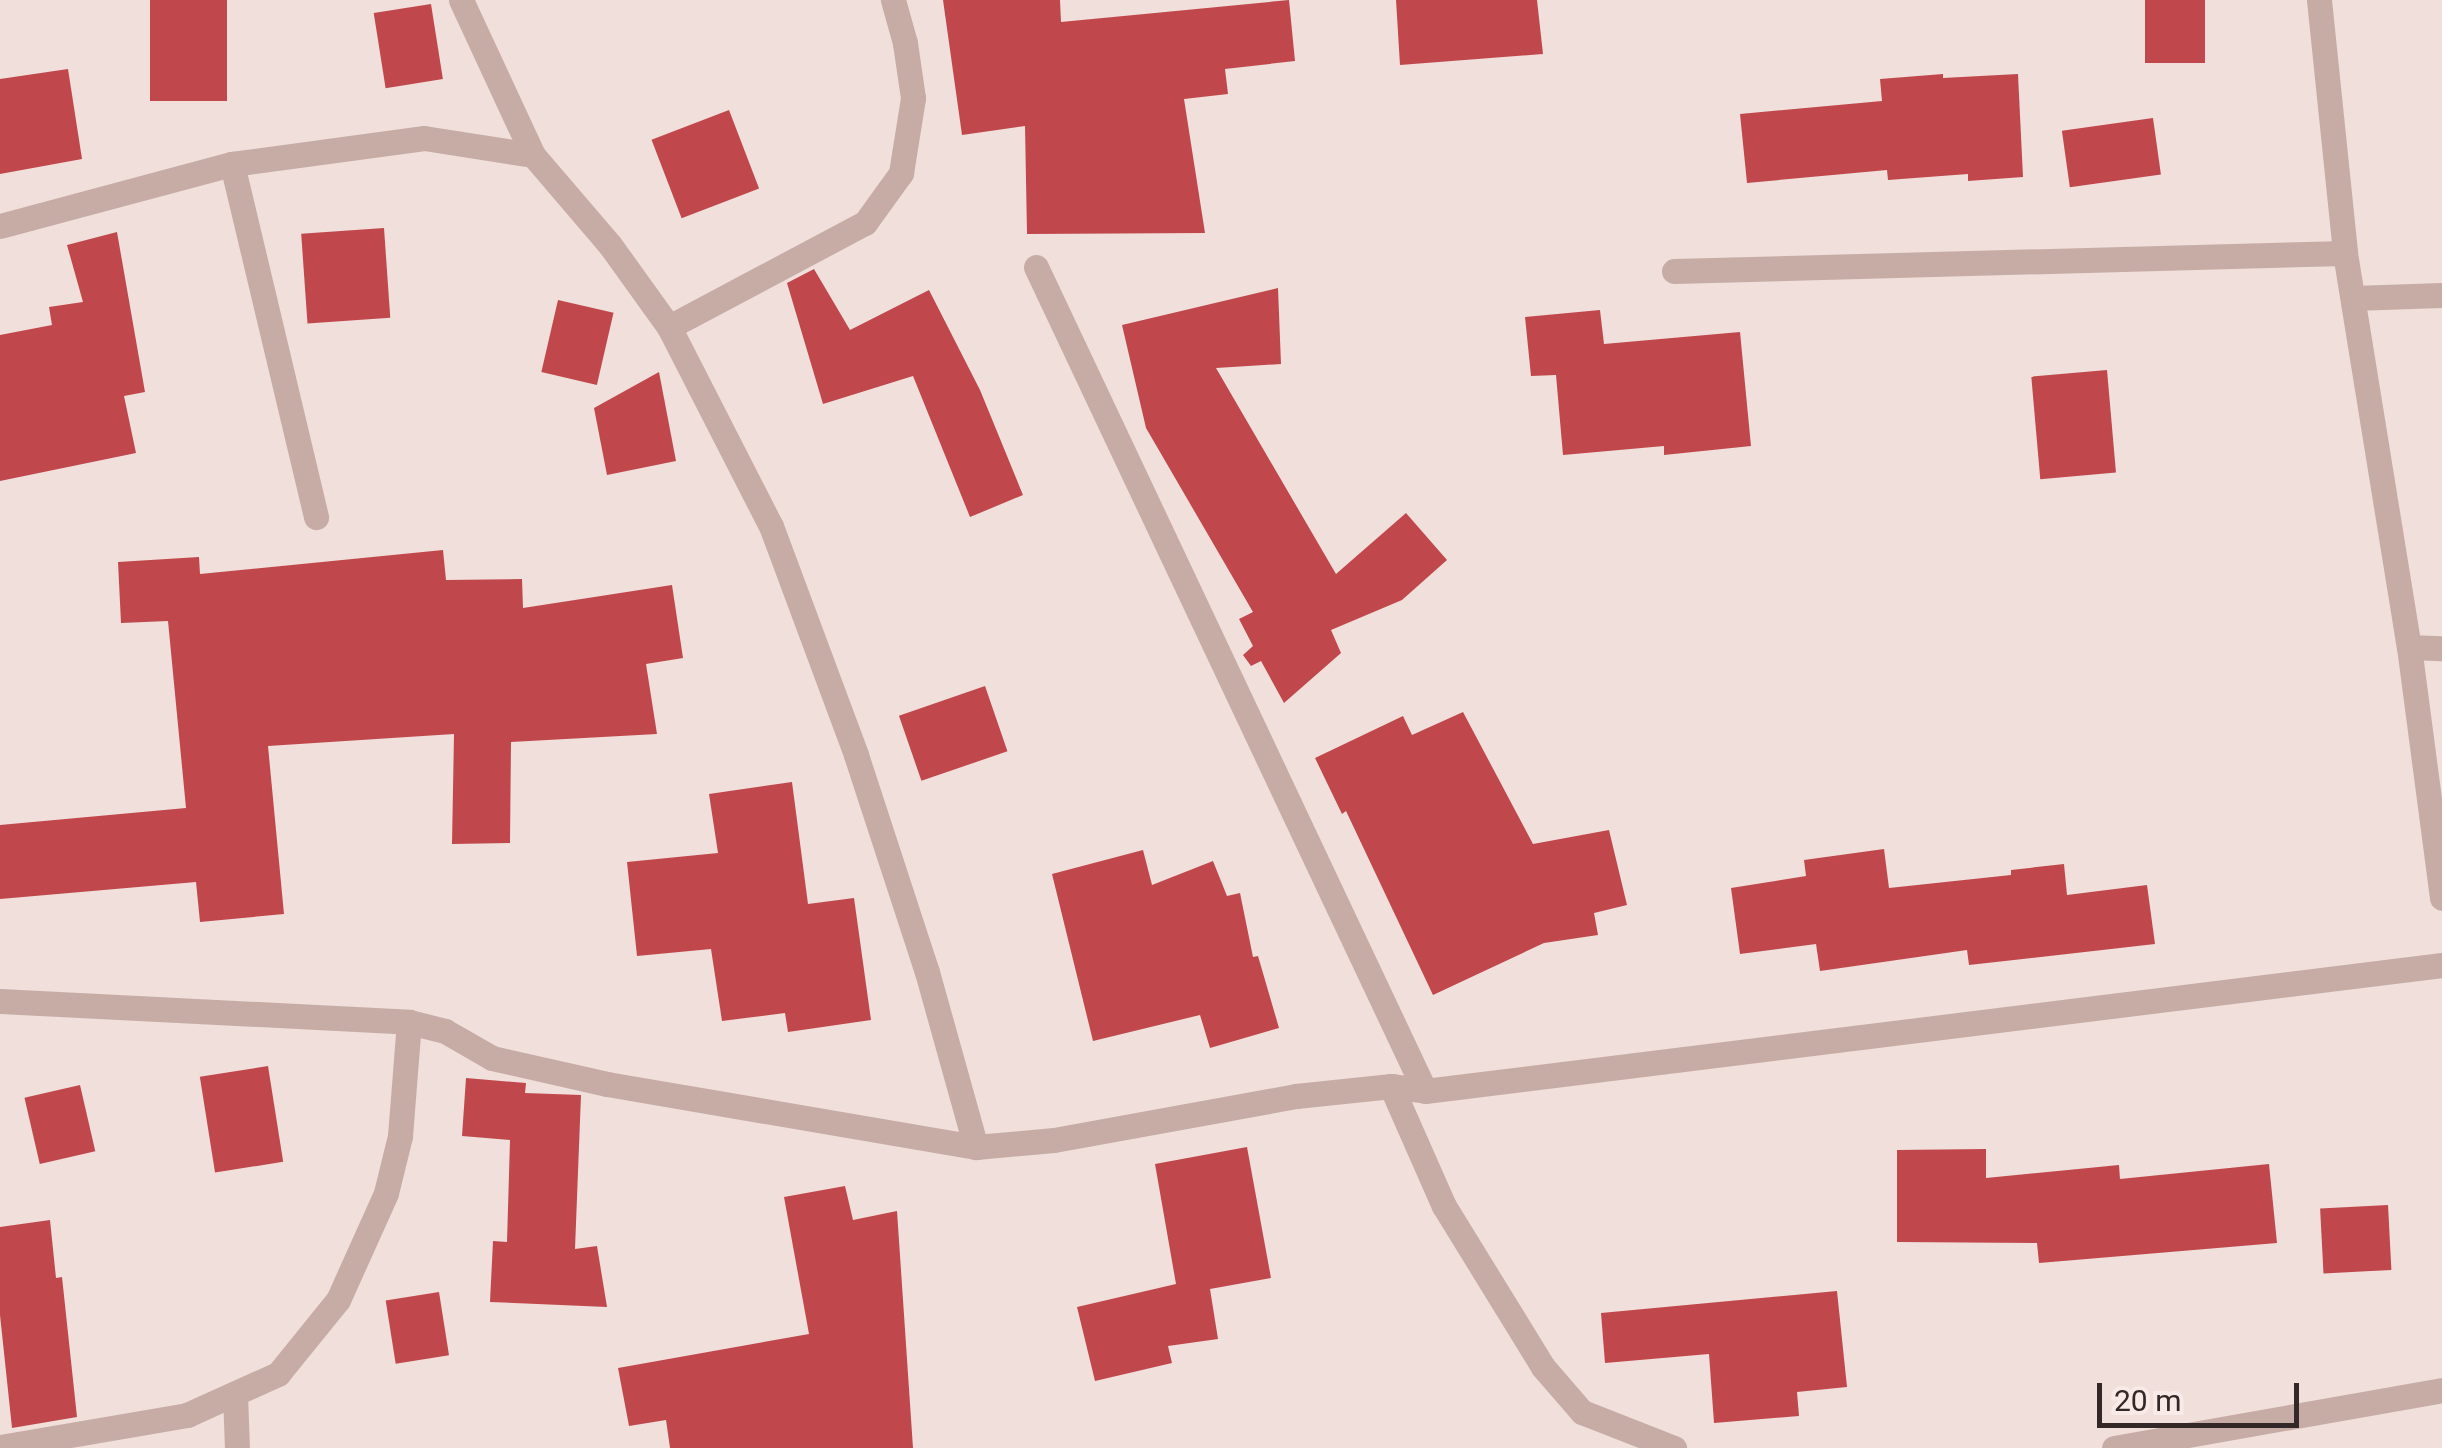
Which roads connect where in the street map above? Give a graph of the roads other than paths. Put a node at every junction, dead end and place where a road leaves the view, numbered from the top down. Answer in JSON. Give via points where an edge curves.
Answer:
{"nodes":[{"id":1,"x":461,"y":0,"type":"edge"},
{"id":2,"x":893,"y":0,"type":"edge"},
{"id":3,"x":2320,"y":0,"type":"edge"},
{"id":4,"x":533,"y":154,"type":"junction"},
{"id":5,"x":232,"y":164,"type":"junction"},
{"id":6,"x":0,"y":226,"type":"edge"},
{"id":7,"x":2346,"y":253,"type":"junction"},
{"id":8,"x":1036,"y":267,"type":"dead end"},
{"id":9,"x":1674,"y":271,"type":"dead end"},
{"id":10,"x":2442,"y":295,"type":"edge"},
{"id":11,"x":2352,"y":298,"type":"junction"},
{"id":12,"x":669,"y":328,"type":"junction"},
{"id":13,"x":316,"y":517,"type":"dead end"},
{"id":14,"x":2409,"y":647,"type":"junction"},
{"id":15,"x":2442,"y":648,"type":"edge"},
{"id":16,"x":2442,"y":898,"type":"edge"},
{"id":17,"x":2442,"y":964,"type":"edge"},
{"id":18,"x":0,"y":1000,"type":"edge"},
{"id":19,"x":409,"y":1022,"type":"junction"},
{"id":20,"x":1391,"y":1086,"type":"junction"},
{"id":21,"x":1425,"y":1091,"type":"junction"},
{"id":22,"x":976,"y":1147,"type":"junction"},
{"id":23,"x":2442,"y":1390,"type":"edge"},
{"id":24,"x":234,"y":1394,"type":"junction"},
{"id":25,"x":0,"y":1447,"type":"edge"},
{"id":26,"x":238,"y":1448,"type":"edge"},
{"id":27,"x":1674,"y":1448,"type":"edge"},
{"id":28,"x":2114,"y":1448,"type":"edge"}],
"edges":[{"from":1,"to":4,"type":"street"},
{"from":2,"to":12,"type":"street","via":[[913,98],[901,173],[865,223]]},
{"from":3,"to":7,"type":"street"},
{"from":4,"to":5,"type":"street","via":[[424,138]]},
{"from":4,"to":12,"type":"street"},
{"from":5,"to":6,"type":"street"},
{"from":5,"to":13,"type":"street"},
{"from":7,"to":9,"type":"street"},
{"from":7,"to":11,"type":"street"},
{"from":8,"to":21,"type":"street"},
{"from":10,"to":11,"type":"street"},
{"from":11,"to":14,"type":"street"},
{"from":12,"to":22,"type":"street","via":[[771,526],[862,773]]},
{"from":14,"to":15,"type":"street"},
{"from":14,"to":16,"type":"street"},
{"from":17,"to":21,"type":"street"},
{"from":18,"to":19,"type":"street"},
{"from":19,"to":22,"type":"street","via":[[445,1031],[492,1058],[607,1084]]},
{"from":19,"to":24,"type":"street","via":[[400,1136],[386,1193],[338,1300],[278,1374]]},
{"from":20,"to":21,"type":"street"},
{"from":20,"to":22,"type":"street"},
{"from":20,"to":27,"type":"street","via":[[1444,1206],[1543,1367],[1582,1412]]},
{"from":23,"to":28,"type":"street"},
{"from":24,"to":25,"type":"street","via":[[187,1415]]},
{"from":24,"to":26,"type":"street"}]}
